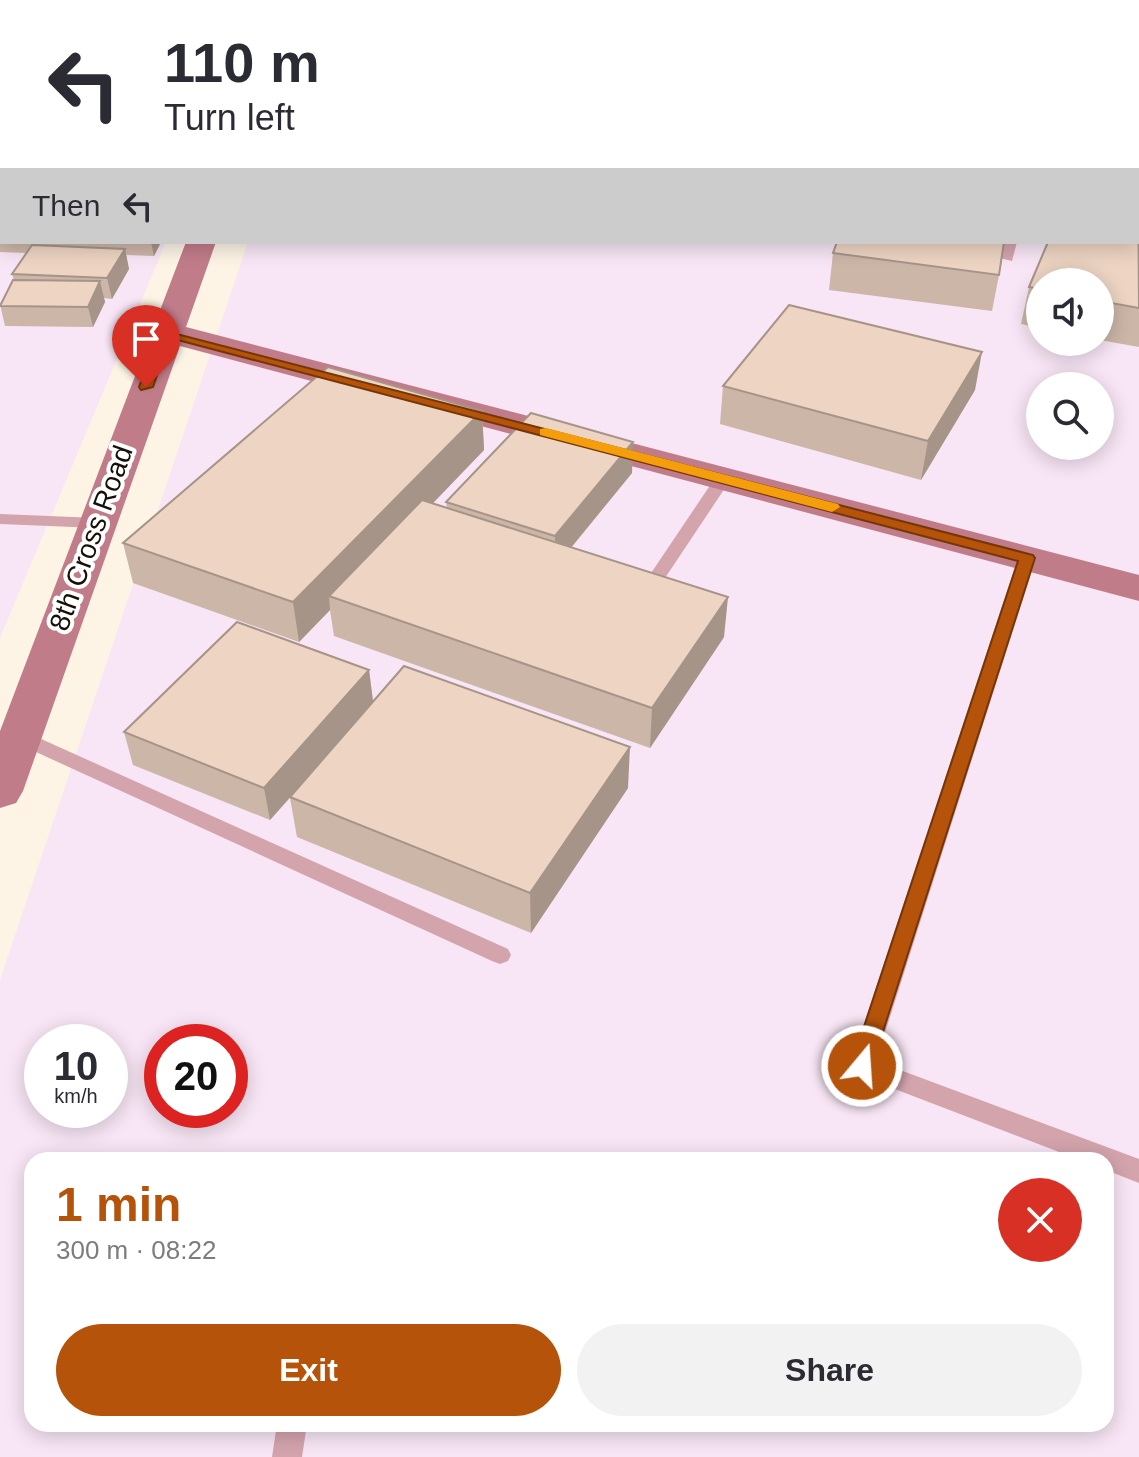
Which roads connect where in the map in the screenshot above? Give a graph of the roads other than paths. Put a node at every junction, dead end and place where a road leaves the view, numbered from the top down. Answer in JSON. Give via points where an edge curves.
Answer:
{"nodes":[{"id":1,"x":200,"y":244,"type":"edge"},
{"id":2,"x":1010,"y":244,"type":"edge"},
{"id":3,"x":1007,"y":258,"type":"edge"},
{"id":4,"x":166,"y":332,"type":"junction"},
{"id":5,"x":723,"y":479,"type":"junction"},
{"id":6,"x":0,"y":519,"type":"edge"},
{"id":7,"x":97,"y":523,"type":"junction"},
{"id":8,"x":1027,"y":558,"type":"junction"},
{"id":9,"x":1139,"y":588,"type":"edge"},
{"id":10,"x":638,"y":607,"type":"edge"},
{"id":11,"x":19,"y":736,"type":"junction"},
{"id":12,"x":0,"y":791,"type":"edge"},
{"id":13,"x":500,"y":955,"type":"dead end"},
{"id":14,"x":1089,"y":1152,"type":"edge"},
{"id":15,"x":1114,"y":1162,"type":"edge"},
{"id":16,"x":1139,"y":1171,"type":"edge"},
{"id":17,"x":291,"y":1432,"type":"edge"},
{"id":18,"x":287,"y":1457,"type":"edge"}],
"edges":[{"from":1,"to":4,"type":"street","name":"8th Cross Road"},
{"from":2,"to":3,"type":"lane"},
{"from":4,"to":5,"type":"street"},
{"from":4,"to":7,"type":"street","name":"8th Cross Road"},
{"from":5,"to":8,"type":"street"},
{"from":5,"to":10,"type":"lane"},
{"from":6,"to":7,"type":"lane"},
{"from":7,"to":11,"type":"street","name":"8th Cross Road"},
{"from":8,"to":9,"type":"street"},
{"from":8,"to":14,"type":"lane","via":[[862,1066]]},
{"from":11,"to":12,"type":"street","name":"8th Cross Road"},
{"from":11,"to":13,"type":"lane"},
{"from":15,"to":16,"type":"lane"},
{"from":17,"to":18,"type":"lane"}]}
